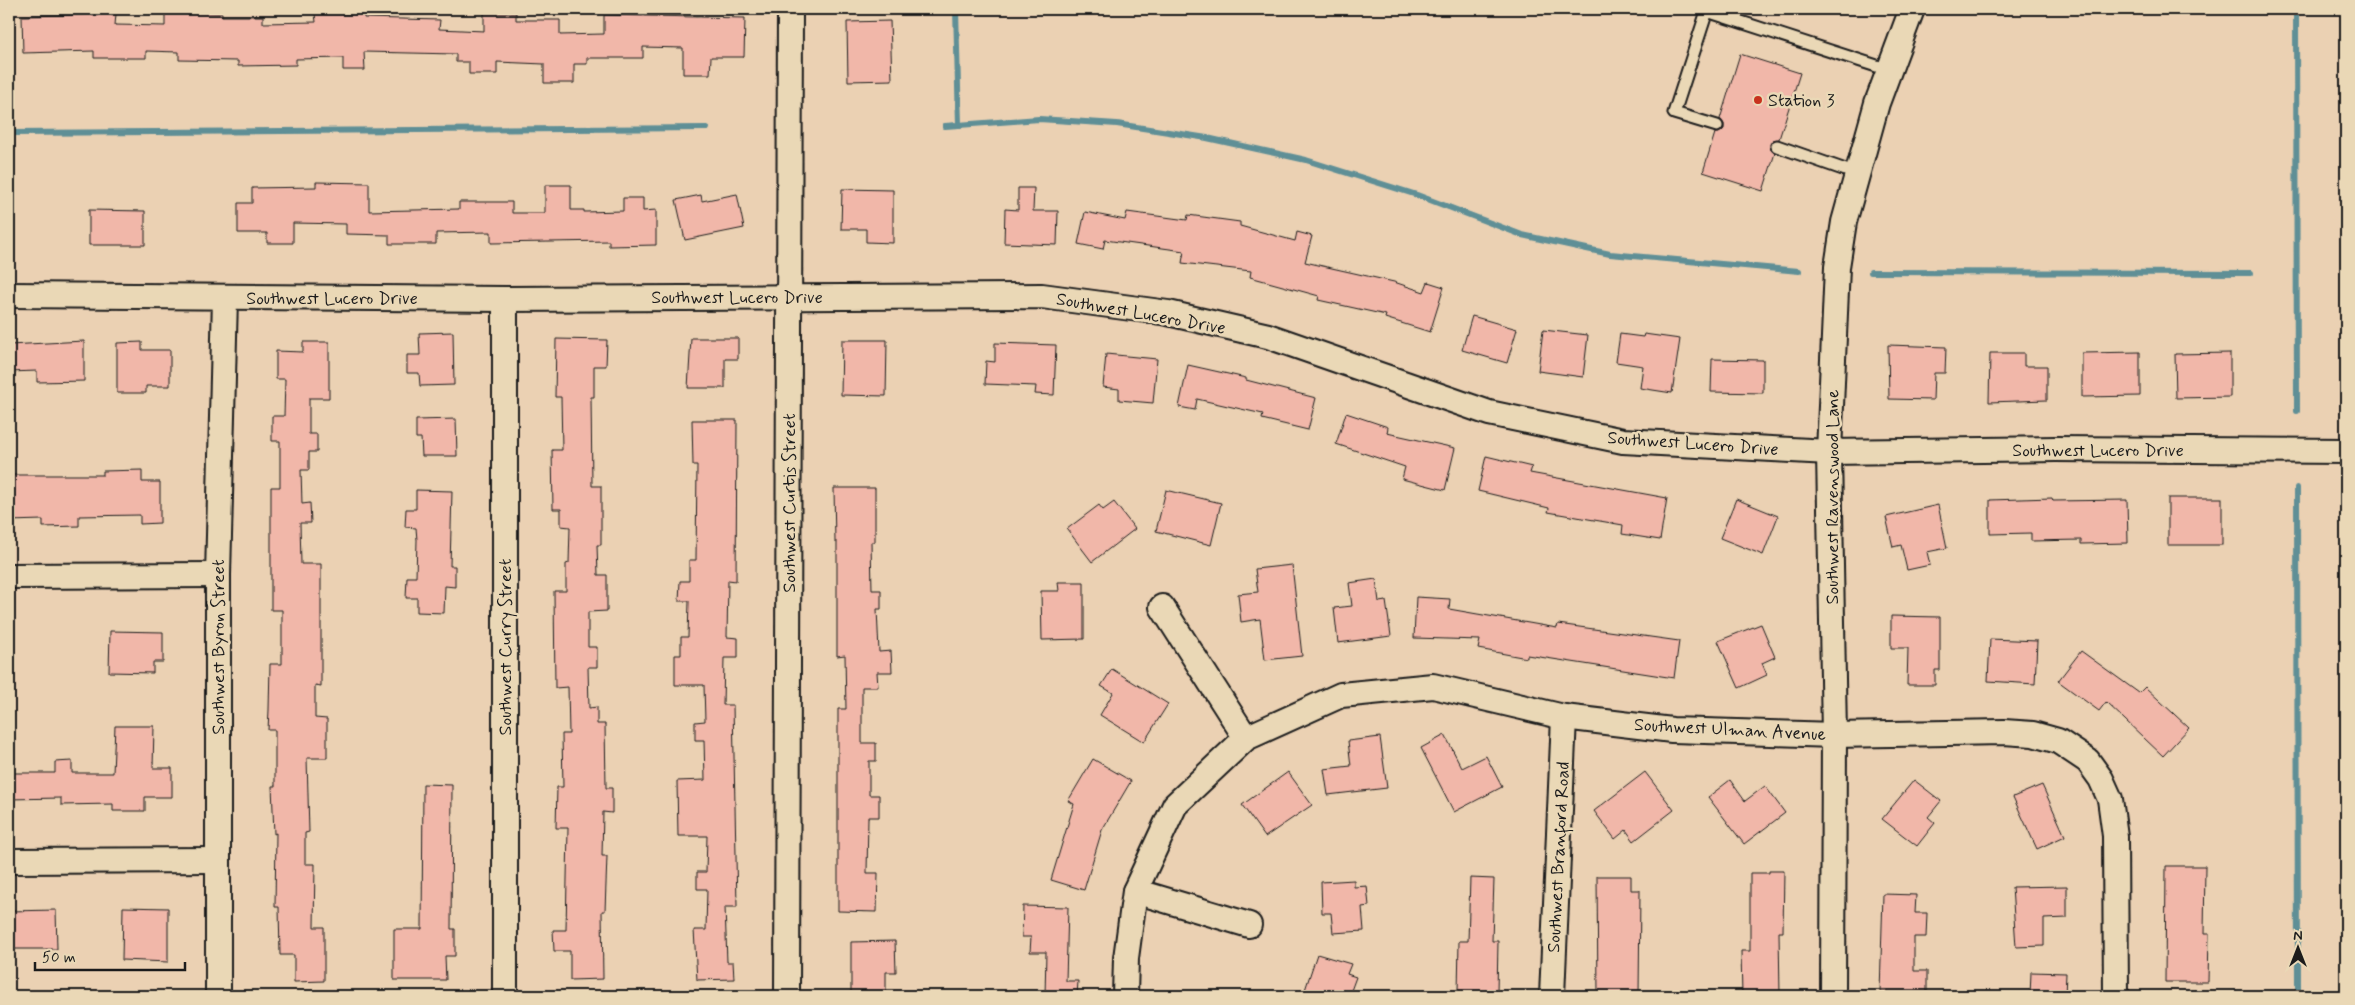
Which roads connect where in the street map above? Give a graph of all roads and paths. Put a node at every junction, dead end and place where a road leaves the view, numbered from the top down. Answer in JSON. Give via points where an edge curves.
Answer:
{"nodes":[{"id":1,"x":790,"y":9,"type":"edge"},
{"id":2,"x":1912,"y":9,"type":"edge"},
{"id":3,"x":1889,"y":70,"type":"junction"},
{"id":4,"x":1717,"y":126,"type":"dead end"},
{"id":5,"x":1777,"y":146,"type":"dead end"},
{"id":6,"x":1857,"y":174,"type":"junction"},
{"id":7,"x":9,"y":295,"type":"edge"},
{"id":8,"x":790,"y":296,"type":"junction"},
{"id":9,"x":225,"y":298,"type":"junction"},
{"id":10,"x":505,"y":298,"type":"junction"},
{"id":11,"x":2346,"y":451,"type":"edge"},
{"id":12,"x":1830,"y":452,"type":"junction"},
{"id":13,"x":218,"y":575,"type":"junction"},
{"id":14,"x":9,"y":576,"type":"edge"},
{"id":15,"x":1162,"y":607,"type":"dead end"},
{"id":16,"x":1564,"y":717,"type":"junction"},
{"id":17,"x":1834,"y":735,"type":"junction"},
{"id":18,"x":1246,"y":738,"type":"junction"},
{"id":19,"x":217,"y":860,"type":"junction"},
{"id":20,"x":9,"y":861,"type":"edge"},
{"id":21,"x":1135,"y":891,"type":"junction"},
{"id":22,"x":1250,"y":925,"type":"dead end"},
{"id":23,"x":218,"y":996,"type":"edge"},
{"id":24,"x":505,"y":996,"type":"edge"},
{"id":25,"x":787,"y":996,"type":"edge"},
{"id":26,"x":1125,"y":996,"type":"edge"},
{"id":27,"x":1552,"y":996,"type":"edge"},
{"id":28,"x":1833,"y":996,"type":"edge"},
{"id":29,"x":2116,"y":996,"type":"edge"}],
"edges":[{"from":1,"to":8,"type":"street","name":"Southwest Curtis Street"},
{"from":2,"to":3,"type":"street","name":"Southwest Ravenswood Lane"},
{"from":3,"to":4,"type":"lane","via":[[1707,11],[1674,113]]},
{"from":3,"to":6,"type":"street","name":"Southwest Ravenswood Lane"},
{"from":5,"to":6,"type":"lane"},
{"from":6,"to":12,"type":"street","name":"Southwest Ravenswood Lane","via":[[1844,222],[1837,267]]},
{"from":7,"to":9,"type":"street","name":"Southwest Lucero Drive"},
{"from":8,"to":10,"type":"street","name":"Southwest Lucero Drive"},
{"from":8,"to":12,"type":"street","name":"Southwest Lucero Drive","via":[[1042,296],[1168,313],[1268,336],[1489,413],[1623,440]]},
{"from":8,"to":25,"type":"street","name":"Southwest Curtis Street"},
{"from":9,"to":10,"type":"street","name":"Southwest Lucero Drive"},
{"from":9,"to":13,"type":"street","name":"Southwest Byron Street"},
{"from":10,"to":24,"type":"street","name":"Southwest Curry Street"},
{"from":11,"to":12,"type":"street","name":"Southwest Lucero Drive"},
{"from":12,"to":17,"type":"street","name":"Southwest Ravenswood Lane"},
{"from":13,"to":14,"type":"street"},
{"from":13,"to":19,"type":"street","name":"Southwest Byron Street"},
{"from":15,"to":18,"type":"street"},
{"from":16,"to":17,"type":"street","name":"Southwest Ulman Avenue","via":[[1672,730]]},
{"from":16,"to":18,"type":"street","name":"Southwest Ulman Avenue","via":[[1433,686],[1341,695]]},
{"from":16,"to":27,"type":"street","name":"Southwest Branford Road"},
{"from":17,"to":28,"type":"street","name":"Southwest Ravenswood Lane"},
{"from":17,"to":29,"type":"street","name":"Southwest Ulman Avenue","via":[[2034,734],[2069,747],[2088,761],[2110,799],[2115,836]]},
{"from":18,"to":21,"type":"street","name":"Southwest Ulman Avenue","via":[[1175,805]]},
{"from":19,"to":20,"type":"street"},
{"from":19,"to":23,"type":"street","name":"Southwest Byron Street"},
{"from":21,"to":22,"type":"street"},
{"from":21,"to":26,"type":"street","name":"Southwest Ulman Avenue","via":[[1126,958]]}]}
